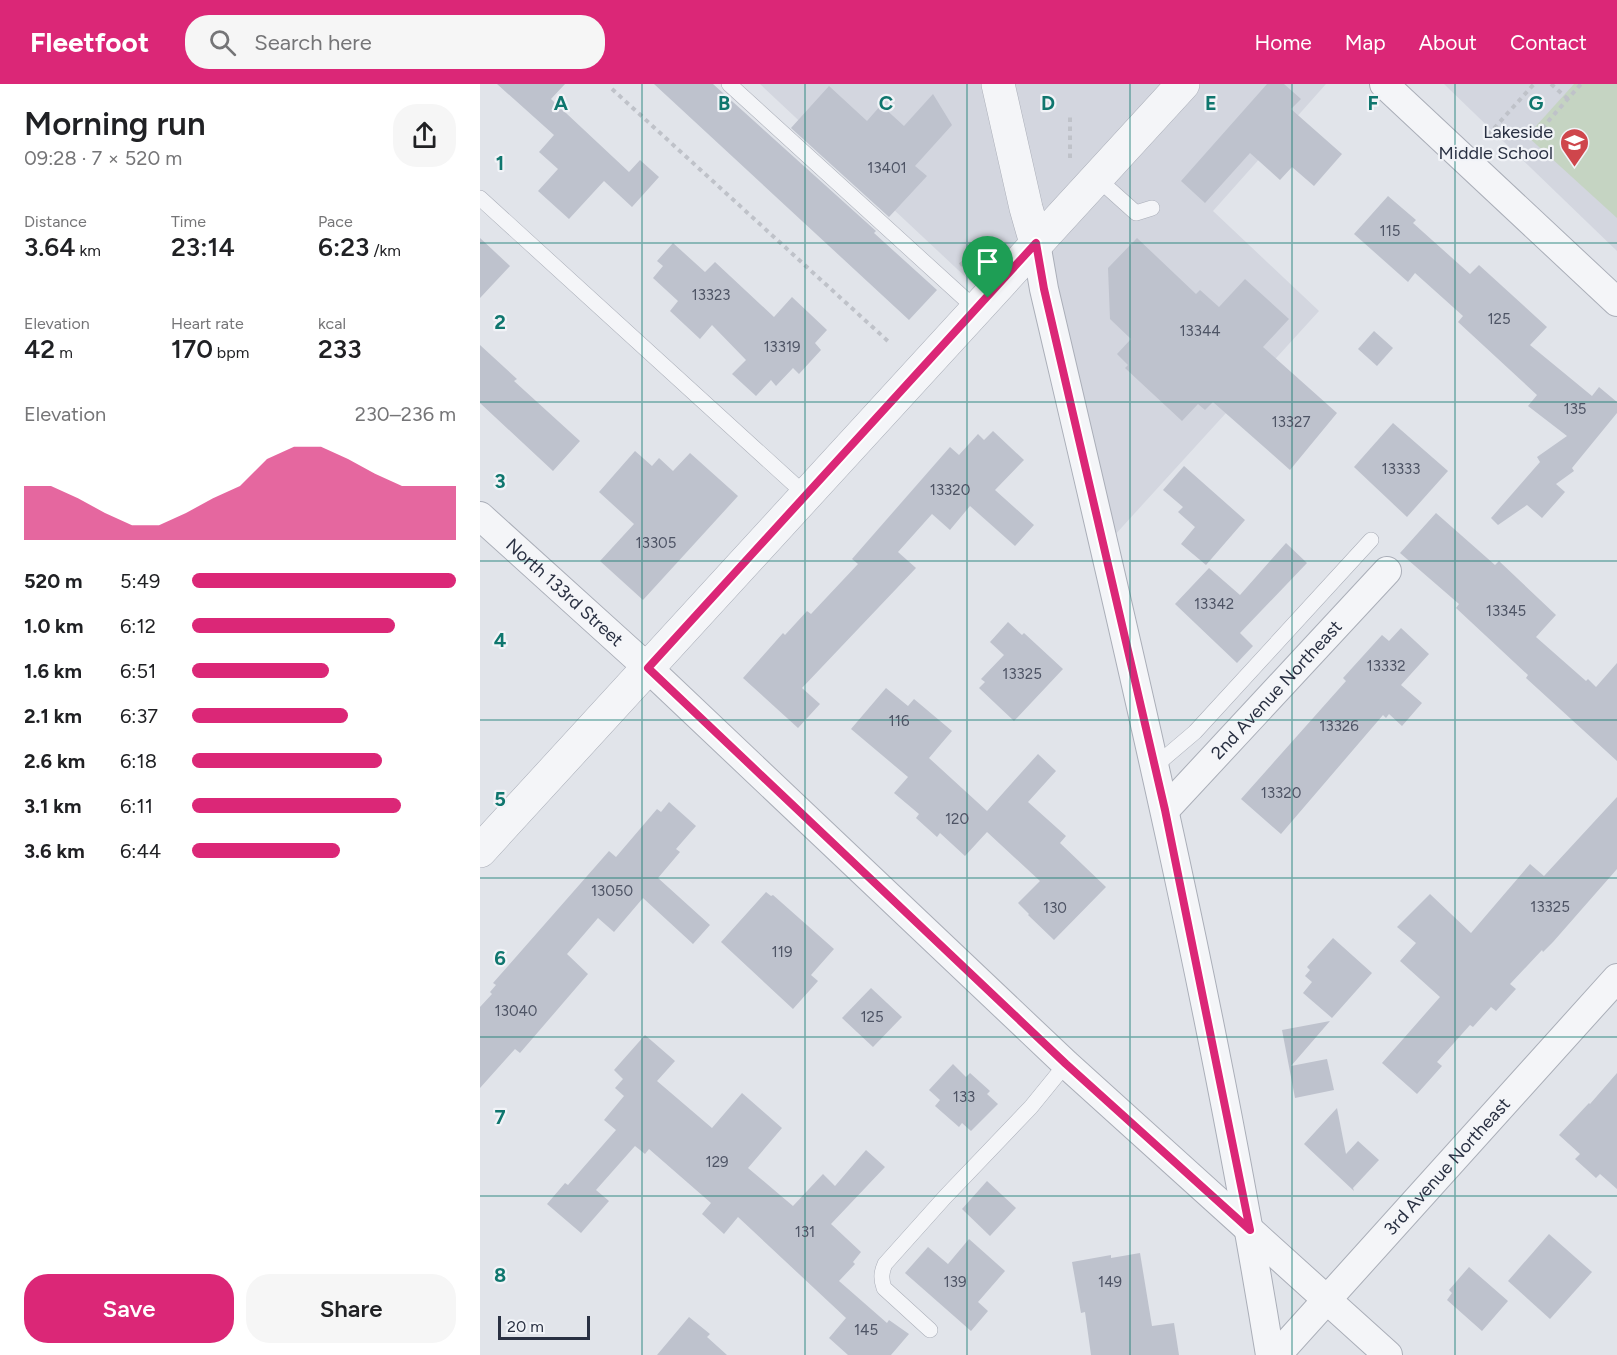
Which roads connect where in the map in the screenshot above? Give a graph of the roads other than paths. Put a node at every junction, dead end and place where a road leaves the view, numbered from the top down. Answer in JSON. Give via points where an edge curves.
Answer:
{"nodes":[{"id":1,"x":729,"y":84,"type":"edge"},
{"id":2,"x":998,"y":84,"type":"edge"},
{"id":3,"x":1183,"y":84,"type":"edge"},
{"id":4,"x":1384,"y":84,"type":"edge"},
{"id":5,"x":1097,"y":178,"type":"junction"},
{"id":6,"x":480,"y":198,"type":"edge"},
{"id":7,"x":1152,"y":208,"type":"dead end"},
{"id":8,"x":1036,"y":243,"type":"junction"},
{"id":9,"x":1617,"y":302,"type":"edge"},
{"id":10,"x":977,"y":310,"type":"junction"},
{"id":11,"x":807,"y":496,"type":"junction"},
{"id":12,"x":480,"y":516,"type":"edge"},
{"id":13,"x":1371,"y":540,"type":"dead end"},
{"id":14,"x":1387,"y":571,"type":"dead end"},
{"id":15,"x":648,"y":668,"type":"junction"},
{"id":16,"x":1155,"y":766,"type":"junction"},
{"id":17,"x":1165,"y":810,"type":"junction"},
{"id":18,"x":480,"y":851,"type":"edge"},
{"id":19,"x":1617,"y":978,"type":"edge"},
{"id":20,"x":1066,"y":1064,"type":"junction"},
{"id":21,"x":1250,"y":1230,"type":"junction"},
{"id":22,"x":1327,"y":1298,"type":"junction"},
{"id":23,"x":930,"y":1330,"type":"dead end"},
{"id":24,"x":1270,"y":1355,"type":"edge"},
{"id":25,"x":1277,"y":1355,"type":"edge"},
{"id":26,"x":1388,"y":1355,"type":"edge"}],
"edges":[{"from":1,"to":10,"type":"lane"},
{"from":2,"to":8,"type":"street"},
{"from":3,"to":5,"type":"street"},
{"from":4,"to":9,"type":"street"},
{"from":5,"to":7,"type":"lane","via":[[1136,213]]},
{"from":5,"to":8,"type":"street"},
{"from":6,"to":11,"type":"lane"},
{"from":8,"to":10,"type":"street"},
{"from":8,"to":16,"type":"street"},
{"from":10,"to":11,"type":"street"},
{"from":11,"to":15,"type":"street"},
{"from":12,"to":15,"type":"street","name":"North 133rd Street"},
{"from":13,"to":16,"type":"lane","via":[[1195,732]]},
{"from":14,"to":17,"type":"street","name":"2nd Avenue Northeast"},
{"from":15,"to":18,"type":"street"},
{"from":15,"to":20,"type":"street","name":"North 133rd Street"},
{"from":16,"to":17,"type":"street"},
{"from":17,"to":21,"type":"street"},
{"from":19,"to":22,"type":"street","name":"3rd Avenue Northeast"},
{"from":20,"to":21,"type":"street","name":"North 133rd Street"},
{"from":20,"to":23,"type":"lane","via":[[885,1264],[881,1280],[884,1288]]},
{"from":21,"to":22,"type":"street","name":"North 133rd Street"},
{"from":21,"to":24,"type":"street"},
{"from":22,"to":25,"type":"street","name":"3rd Avenue Northeast"},
{"from":22,"to":26,"type":"street","name":"North 133rd Street"}]}
